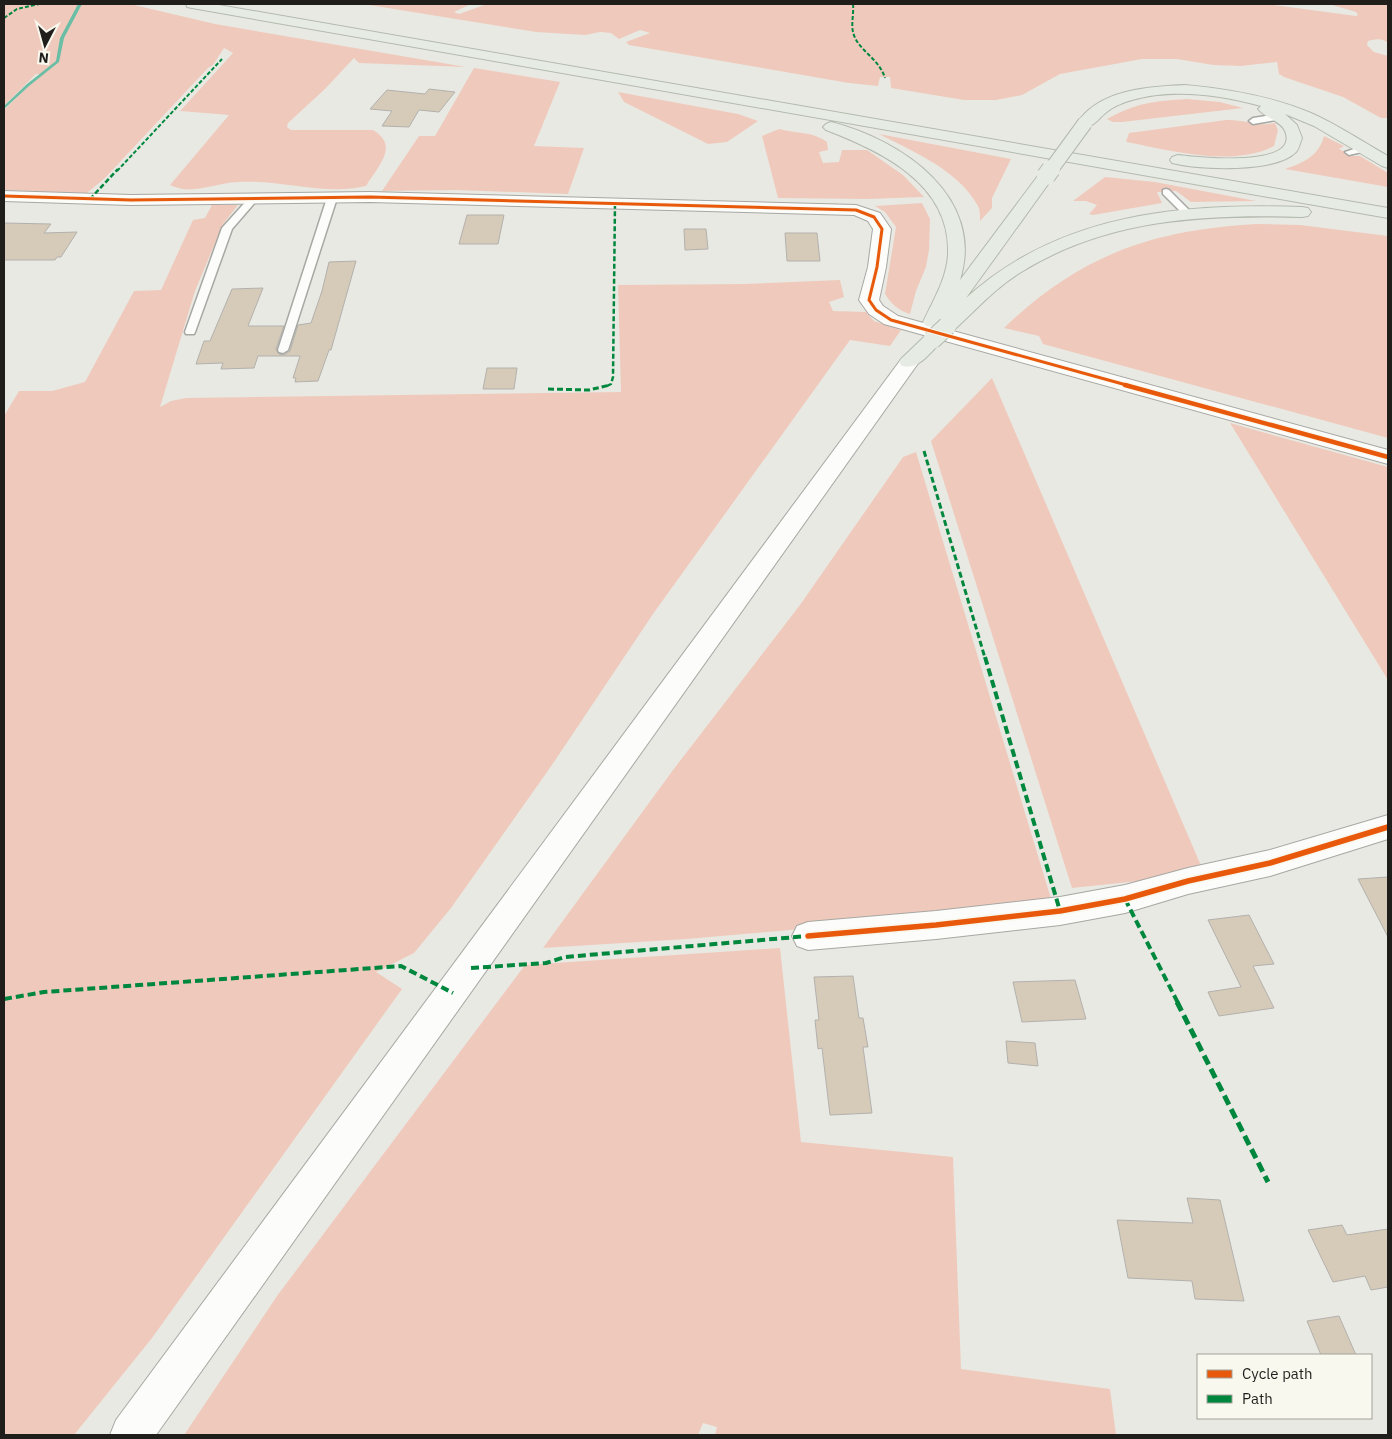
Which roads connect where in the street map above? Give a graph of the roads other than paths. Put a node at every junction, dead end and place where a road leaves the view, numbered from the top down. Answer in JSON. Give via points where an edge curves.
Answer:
{"nodes":[{"id":1,"x":192,"y":4,"type":"edge"},
{"id":2,"x":241,"y":4,"type":"edge"},
{"id":3,"x":685,"y":90,"type":"junction"},
{"id":4,"x":1217,"y":93,"type":"junction"},
{"id":5,"x":1279,"y":117,"type":"junction"},
{"id":6,"x":1252,"y":121,"type":"dead end"},
{"id":7,"x":1082,"y":148,"type":"junction"},
{"id":8,"x":1132,"y":152,"type":"dead end"},
{"id":9,"x":1161,"y":158,"type":"dead end"},
{"id":10,"x":1388,"y":163,"type":"edge"},
{"id":11,"x":1166,"y":192,"type":"dead end"},
{"id":12,"x":4,"y":196,"type":"edge"},
{"id":13,"x":332,"y":198,"type":"junction"},
{"id":14,"x":252,"y":200,"type":"junction"},
{"id":15,"x":1388,"y":201,"type":"edge"},
{"id":16,"x":1388,"y":213,"type":"edge"},
{"id":17,"x":1188,"y":214,"type":"junction"},
{"id":18,"x":1388,"y":220,"type":"edge"},
{"id":19,"x":935,"y":330,"type":"junction"},
{"id":20,"x":190,"y":332,"type":"dead end"},
{"id":21,"x":283,"y":350,"type":"dead end"},
{"id":22,"x":909,"y":362,"type":"joint"},
{"id":23,"x":1388,"y":457,"type":"edge"},
{"id":24,"x":1388,"y":826,"type":"edge"},
{"id":25,"x":808,"y":936,"type":"dead end"},
{"id":26,"x":131,"y":1435,"type":"edge"}],
"edges":[{"from":1,"to":3,"type":"highway"},
{"from":2,"to":7,"type":"highway"},
{"from":3,"to":16,"type":"highway"},
{"from":3,"to":19,"type":"highway","via":[[711,100],[784,114],[838,129],[890,153],[923,177],[949,210],[957,245],[955,265]]},
{"from":4,"to":5,"type":"highway","via":[[1251,102]]},
{"from":4,"to":10,"type":"highway","via":[[1294,111],[1356,150]]},
{"from":4,"to":19,"type":"highway","bridge":true,"via":[[1171,90],[1131,95],[1106,105],[1091,116]]},
{"from":5,"to":6,"type":"lane"},
{"from":5,"to":9,"type":"highway","via":[[1293,132],[1293,142],[1286,152],[1271,158],[1230,164]]},
{"from":7,"to":8,"type":"highway"},
{"from":7,"to":15,"type":"highway"},
{"from":11,"to":17,"type":"lane"},
{"from":12,"to":14,"type":"street"},
{"from":13,"to":14,"type":"street"},
{"from":13,"to":21,"type":"lane"},
{"from":13,"to":23,"type":"street","via":[[477,198],[856,210],[874,218],[882,229],[870,300],[876,310],[891,320]]},
{"from":14,"to":20,"type":"lane","via":[[227,228]]},
{"from":17,"to":18,"type":"highway","via":[[1283,211]]},
{"from":17,"to":19,"type":"highway","via":[[1113,227],[1049,249],[1002,277]]},
{"from":19,"to":22,"type":"highway"},
{"from":22,"to":26,"type":"street"},
{"from":24,"to":25,"type":"street","via":[[1270,863],[1116,901],[1060,911]]}]}
